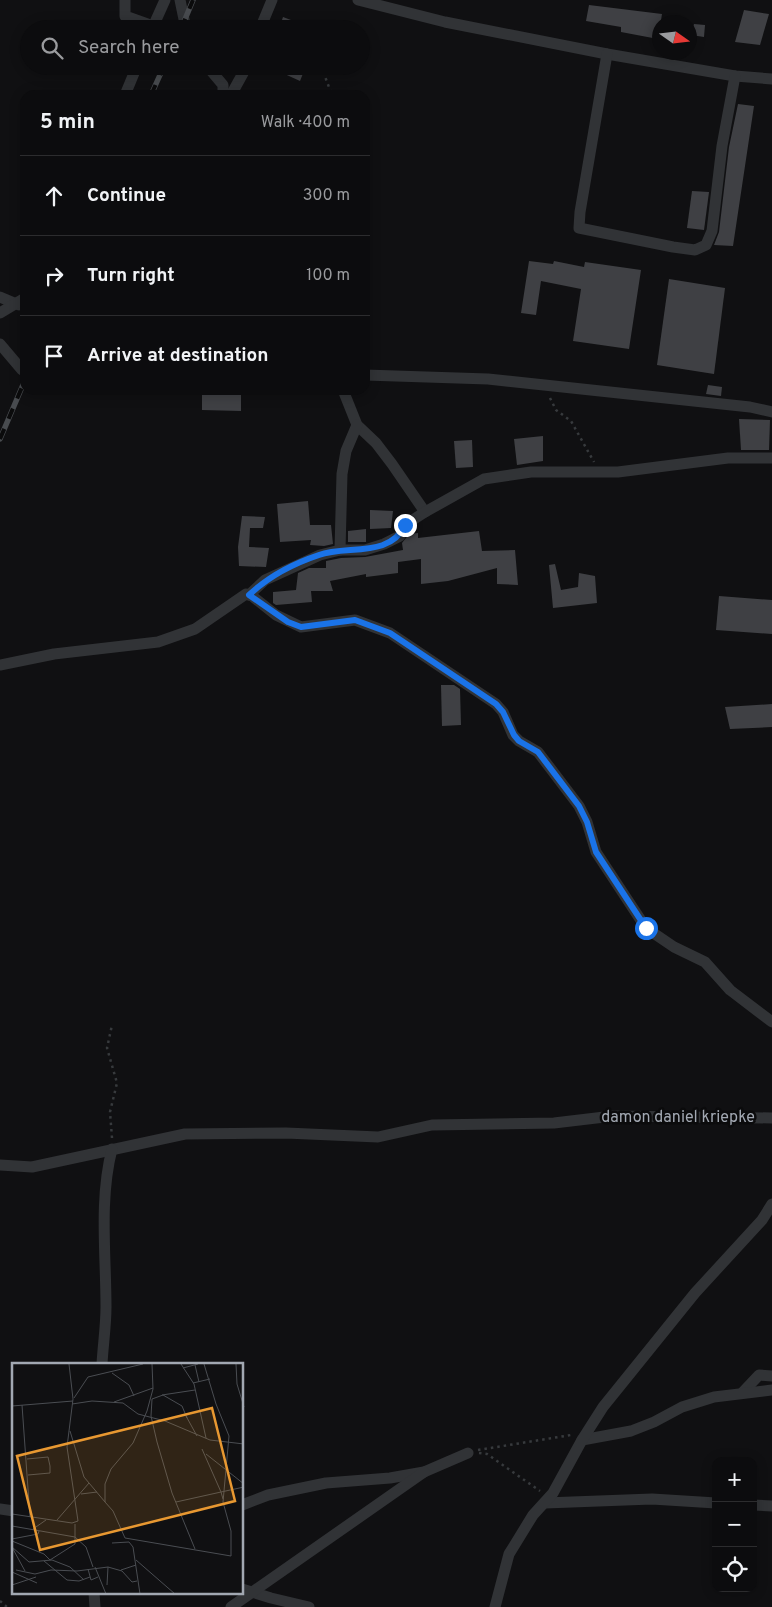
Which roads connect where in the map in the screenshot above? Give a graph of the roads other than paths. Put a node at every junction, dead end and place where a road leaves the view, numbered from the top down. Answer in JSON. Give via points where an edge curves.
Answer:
{"nodes":[{"id":1,"x":125,"y":0,"type":"edge"},
{"id":2,"x":165,"y":0,"type":"edge"},
{"id":3,"x":180,"y":0,"type":"edge"},
{"id":4,"x":272,"y":0,"type":"edge"},
{"id":5,"x":358,"y":0,"type":"edge"},
{"id":6,"x":135,"y":20,"type":"edge"},
{"id":7,"x":155,"y":20,"type":"edge"},
{"id":8,"x":184,"y":20,"type":"edge"},
{"id":9,"x":264,"y":20,"type":"edge"},
{"id":10,"x":607,"y":54,"type":"junction"},
{"id":11,"x":133,"y":75,"type":"edge"},
{"id":12,"x":214,"y":75,"type":"edge"},
{"id":13,"x":242,"y":75,"type":"edge"},
{"id":14,"x":735,"y":76,"type":"junction"},
{"id":15,"x":772,"y":79,"type":"edge"},
{"id":16,"x":127,"y":90,"type":"edge"},
{"id":17,"x":223,"y":90,"type":"edge"},
{"id":18,"x":234,"y":90,"type":"edge"},
{"id":19,"x":0,"y":297,"type":"edge"},
{"id":20,"x":20,"y":305,"type":"edge"},
{"id":21,"x":0,"y":313,"type":"edge"},
{"id":22,"x":0,"y":344,"type":"edge"},
{"id":23,"x":20,"y":368,"type":"edge"},
{"id":24,"x":370,"y":375,"type":"edge"},
{"id":25,"x":345,"y":395,"type":"edge"},
{"id":26,"x":772,"y":412,"type":"edge"},
{"id":27,"x":357,"y":426,"type":"junction"},
{"id":28,"x":772,"y":458,"type":"edge"},
{"id":29,"x":425,"y":512,"type":"junction"},
{"id":30,"x":340,"y":550,"type":"junction"},
{"id":31,"x":249,"y":595,"type":"junction"},
{"id":32,"x":0,"y":665,"type":"edge"},
{"id":33,"x":772,"y":1022,"type":"edge"},
{"id":34,"x":772,"y":1118,"type":"edge"},
{"id":35,"x":112,"y":1149,"type":"junction"},
{"id":36,"x":0,"y":1165,"type":"edge"},
{"id":37,"x":772,"y":1204,"type":"edge"},
{"id":38,"x":102,"y":1363,"type":"edge"},
{"id":39,"x":772,"y":1376,"type":"edge"},
{"id":40,"x":772,"y":1390,"type":"edge"},
{"id":41,"x":742,"y":1392,"type":"junction"},
{"id":42,"x":582,"y":1440,"type":"junction"},
{"id":43,"x":468,"y":1452,"type":"road end"},
{"id":44,"x":424,"y":1472,"type":"junction"},
{"id":45,"x":547,"y":1500,"type":"junction"},
{"id":46,"x":712,"y":1503,"type":"edge"},
{"id":47,"x":244,"y":1504,"type":"edge"},
{"id":48,"x":757,"y":1506,"type":"edge"},
{"id":49,"x":772,"y":1506,"type":"edge"},
{"id":50,"x":247,"y":1590,"type":"edge"},
{"id":51,"x":94,"y":1594,"type":"edge"},
{"id":52,"x":243,"y":1594,"type":"edge"},
{"id":53,"x":94,"y":1607,"type":"edge"},
{"id":54,"x":231,"y":1607,"type":"edge"},
{"id":55,"x":309,"y":1607,"type":"edge"},
{"id":56,"x":495,"y":1607,"type":"edge"}],
"edges":[{"from":1,"to":6,"type":"street","via":[[125,16]]},
{"from":2,"to":7,"type":"street"},
{"from":3,"to":8,"type":"street"},
{"from":4,"to":9,"type":"street"},
{"from":5,"to":10,"type":"street","via":[[445,22]]},
{"from":10,"to":14,"type":"street"},
{"from":10,"to":14,"type":"street","via":[[580,228],[634,240],[695,250],[706,245],[712,231],[722,146]]},
{"from":11,"to":16,"type":"street"},
{"from":12,"to":17,"type":"street"},
{"from":13,"to":18,"type":"street"},
{"from":14,"to":15,"type":"street"},
{"from":19,"to":20,"type":"street"},
{"from":20,"to":21,"type":"street"},
{"from":22,"to":23,"type":"street"},
{"from":24,"to":26,"type":"street","via":[[543,384]]},
{"from":25,"to":27,"type":"street"},
{"from":27,"to":29,"type":"street","via":[[376,443]]},
{"from":27,"to":30,"type":"street","via":[[346,451],[342,474]]},
{"from":28,"to":29,"type":"street","via":[[728,458],[618,472],[532,472],[484,479]]},
{"from":29,"to":30,"type":"street","via":[[405,525],[400,536],[384,544],[365,550]]},
{"from":30,"to":31,"type":"street","via":[[320,554],[282,570]]},
{"from":31,"to":32,"type":"street","via":[[195,629],[158,642],[54,654]]},
{"from":31,"to":33,"type":"street","via":[[282,619],[301,627],[355,620],[390,633],[496,704],[514,735],[538,752],[579,806],[596,852],[646,928],[704,962],[730,990]]},
{"from":34,"to":35,"type":"street","name":"damon daniel kriepke","via":[[613,1116],[554,1123],[432,1125],[378,1137],[286,1133],[185,1134]]},
{"from":35,"to":36,"type":"street","name":"damon daniel kriepke","via":[[32,1167]]},
{"from":35,"to":38,"type":"street","via":[[103,1238],[106,1307]]},
{"from":37,"to":42,"type":"street","via":[[762,1220],[695,1293],[646,1353],[603,1407]]},
{"from":39,"to":41,"type":"street","via":[[759,1375]]},
{"from":40,"to":41,"type":"street"},
{"from":41,"to":42,"type":"street","via":[[682,1407],[631,1431]]},
{"from":42,"to":45,"type":"street"},
{"from":43,"to":44,"type":"street"},
{"from":44,"to":47,"type":"street","via":[[326,1483],[268,1495]]},
{"from":44,"to":50,"type":"street"},
{"from":45,"to":46,"type":"street","via":[[652,1499]]},
{"from":45,"to":56,"type":"street","via":[[533,1515],[510,1554]]},
{"from":48,"to":49,"type":"street"},
{"from":50,"to":55,"type":"street"},
{"from":51,"to":53,"type":"street"},
{"from":52,"to":54,"type":"street"}]}
